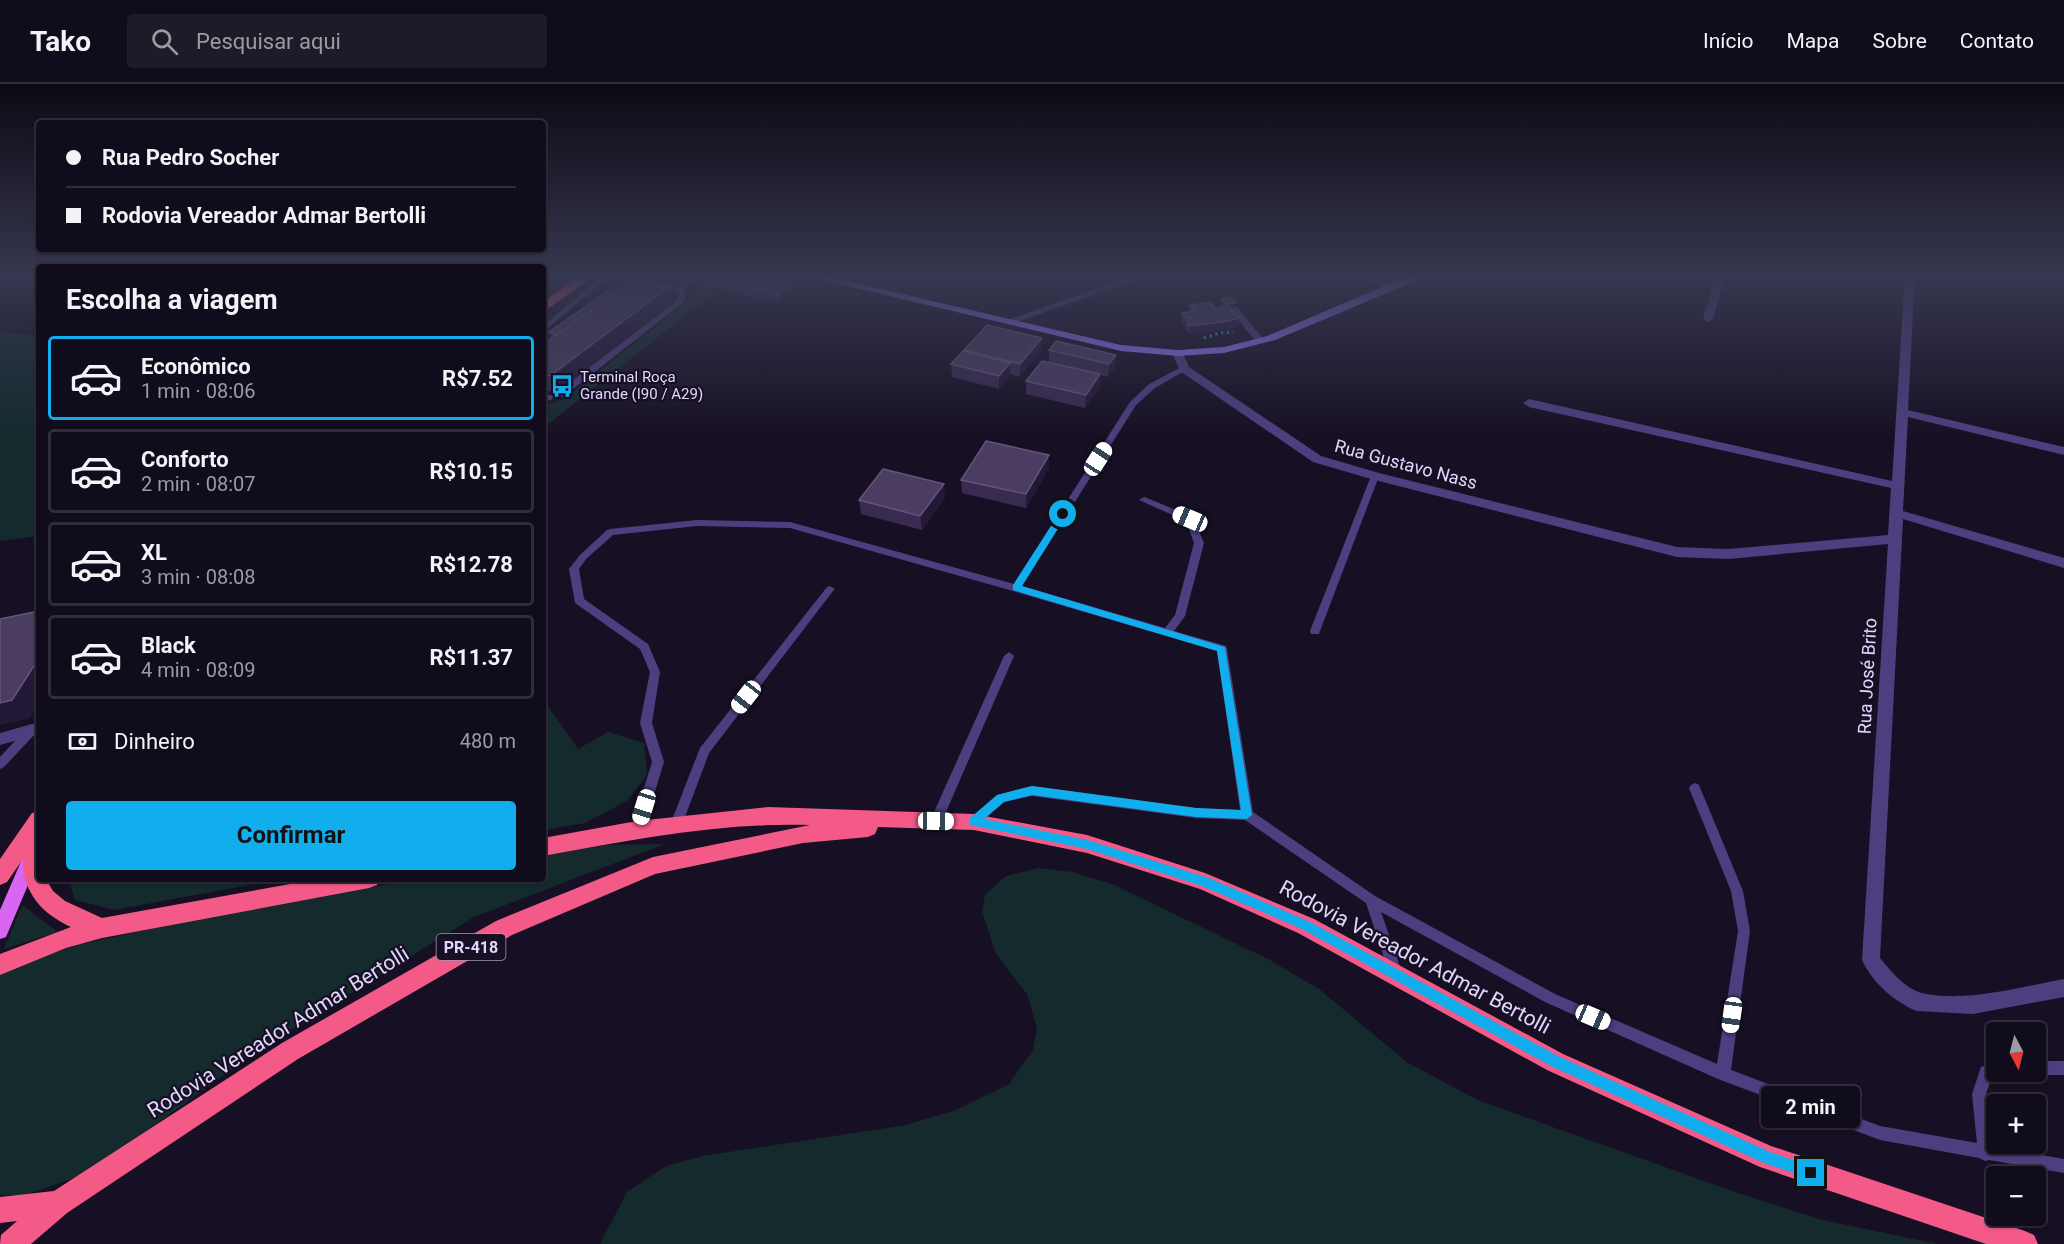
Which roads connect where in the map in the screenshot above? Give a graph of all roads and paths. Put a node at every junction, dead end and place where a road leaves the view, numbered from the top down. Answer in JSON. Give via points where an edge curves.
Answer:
{"nodes":[{"id":1,"x":645,"y":329,"type":"edge"},
{"id":2,"x":1043,"y":329,"type":"edge"},
{"id":3,"x":1250,"y":329,"type":"edge"},
{"id":4,"x":1292,"y":329,"type":"edge"},
{"id":5,"x":1906,"y":329,"type":"edge"},
{"id":6,"x":1260,"y":341,"type":"junction"},
{"id":7,"x":1178,"y":353,"type":"junction"},
{"id":8,"x":1184,"y":369,"type":"junction"},
{"id":9,"x":546,"y":399,"type":"edge"},
{"id":10,"x":1529,"y":403,"type":"dead end"},
{"id":11,"x":1901,"y":412,"type":"junction"},
{"id":12,"x":2064,"y":451,"type":"edge"},
{"id":13,"x":1376,"y":476,"type":"junction"},
{"id":14,"x":1898,"y":486,"type":"junction"},
{"id":15,"x":1144,"y":500,"type":"dead end"},
{"id":16,"x":1896,"y":513,"type":"junction"},
{"id":17,"x":1894,"y":539,"type":"junction"},
{"id":18,"x":2064,"y":563,"type":"edge"},
{"id":19,"x":1016,"y":588,"type":"junction"},
{"id":20,"x":830,"y":589,"type":"dead end"},
{"id":21,"x":1315,"y":631,"type":"dead end"},
{"id":22,"x":1167,"y":633,"type":"junction"},
{"id":23,"x":1009,"y":656,"type":"dead end"},
{"id":24,"x":35,"y":730,"type":"edge"},
{"id":25,"x":0,"y":739,"type":"edge"},
{"id":26,"x":0,"y":764,"type":"edge"},
{"id":27,"x":1695,"y":788,"type":"dead end"},
{"id":28,"x":1247,"y":815,"type":"junction"},
{"id":29,"x":936,"y":821,"type":"junction"},
{"id":30,"x":974,"y":822,"type":"junction"},
{"id":31,"x":36,"y":823,"type":"edge"},
{"id":32,"x":676,"y":825,"type":"junction"},
{"id":33,"x":637,"y":830,"type":"junction"},
{"id":34,"x":546,"y":846,"type":"edge"},
{"id":35,"x":35,"y":847,"type":"edge"},
{"id":36,"x":0,"y":876,"type":"edge"},
{"id":37,"x":36,"y":880,"type":"edge"},
{"id":38,"x":37,"y":882,"type":"edge"},
{"id":39,"x":353,"y":882,"type":"edge"},
{"id":40,"x":1371,"y":900,"type":"junction"},
{"id":41,"x":102,"y":928,"type":"junction"},
{"id":42,"x":0,"y":931,"type":"edge"},
{"id":43,"x":0,"y":965,"type":"edge"},
{"id":44,"x":1396,"y":975,"type":"junction"},
{"id":45,"x":2064,"y":988,"type":"edge"},
{"id":46,"x":2046,"y":1068,"type":"edge"},
{"id":47,"x":2064,"y":1068,"type":"edge"},
{"id":48,"x":1986,"y":1072,"type":"edge"},
{"id":49,"x":1723,"y":1074,"type":"junction"},
{"id":50,"x":1985,"y":1154,"type":"junction"},
{"id":51,"x":2064,"y":1167,"type":"edge"},
{"id":52,"x":58,"y":1204,"type":"junction"},
{"id":53,"x":0,"y":1210,"type":"edge"},
{"id":54,"x":10,"y":1244,"type":"edge"},
{"id":55,"x":2025,"y":1244,"type":"edge"}],
"edges":[{"from":1,"to":9,"type":"lane","via":[[561,394]]},
{"from":2,"to":7,"type":"main road","via":[[1121,348]]},
{"from":3,"to":6,"type":"lane"},
{"from":4,"to":6,"type":"main road"},
{"from":5,"to":11,"type":"street","name":"Rua José Brito"},
{"from":6,"to":7,"type":"main road","via":[[1224,350]]},
{"from":7,"to":8,"type":"street"},
{"from":8,"to":13,"type":"street","name":"Rua Gustavo Nass","via":[[1317,459]]},
{"from":8,"to":19,"type":"lane","via":[[1152,386],[1133,404]]},
{"from":10,"to":14,"type":"street"},
{"from":11,"to":12,"type":"street"},
{"from":11,"to":14,"type":"street","name":"Rua José Brito"},
{"from":13,"to":17,"type":"street","name":"Rua Gustavo Nass","via":[[1677,552],[1728,554]]},
{"from":13,"to":21,"type":"lane"},
{"from":14,"to":16,"type":"street","name":"Rua José Brito"},
{"from":15,"to":22,"type":"lane","via":[[1190,519],[1199,543],[1179,616]]},
{"from":16,"to":17,"type":"street","name":"Rua José Brito"},
{"from":16,"to":18,"type":"street"},
{"from":17,"to":45,"type":"street","name":"Rua José Brito","via":[[1871,960],[1887,981],[1917,1002],[1973,1005]]},
{"from":19,"to":22,"type":"lane"},
{"from":19,"to":33,"type":"lane","via":[[790,525],[697,523],[610,532],[574,569],[579,601],[644,646],[655,672],[646,723],[658,762]]},
{"from":20,"to":32,"type":"lane","via":[[704,751]]},
{"from":22,"to":28,"type":"lane","via":[[1222,649]]},
{"from":23,"to":29,"type":"lane"},
{"from":24,"to":25,"type":"street"},
{"from":24,"to":26,"type":"lane"},
{"from":27,"to":49,"type":"lane","via":[[1737,891],[1744,931]]},
{"from":28,"to":30,"type":"lane","via":[[1196,813],[1032,791],[1001,798]]},
{"from":28,"to":40,"type":"lane"},
{"from":29,"to":30,"type":"highway","name":"Rodovia Vereador Admar Bertolli","number":"PR-418"},
{"from":29,"to":32,"type":"highway","name":"Rodovia Vereador Admar Bertolli","number":"PR-418","via":[[768,815]]},
{"from":29,"to":52,"type":"highway","name":"Rodovia Vereador Admar Bertolli","number":"PR-418","via":[[802,834],[653,867],[504,928],[290,1051]]},
{"from":30,"to":44,"type":"highway","name":"Rodovia Vereador Admar Bertolli","number":"PR-418","via":[[1087,844],[1205,882],[1306,926]]},
{"from":31,"to":36,"type":"highway"},
{"from":32,"to":33,"type":"highway","name":"Rodovia Vereador Admar Bertolli","number":"PR-418"},
{"from":33,"to":34,"type":"highway","name":"Rodovia Vereador Admar Bertolli","number":"PR-418"},
{"from":35,"to":37,"type":"highway"},
{"from":35,"to":42,"type":"main road"},
{"from":38,"to":41,"type":"highway","via":[[57,910]]},
{"from":39,"to":41,"type":"highway"},
{"from":40,"to":44,"type":"lane"},
{"from":40,"to":49,"type":"lane","via":[[1550,998]]},
{"from":41,"to":43,"type":"highway"},
{"from":44,"to":55,"type":"highway","name":"Rodovia Vereador Admar Bertolli","number":"PR-418","via":[[1555,1062],[1769,1158]]},
{"from":46,"to":47,"type":"lane"},
{"from":48,"to":50,"type":"lane","via":[[1979,1094]]},
{"from":49,"to":50,"type":"lane","via":[[1880,1133]]},
{"from":50,"to":51,"type":"lane"},
{"from":52,"to":53,"type":"highway","name":"Rodovia Vereador Admar Bertolli","number":"PR-418"},
{"from":52,"to":54,"type":"highway"}]}
